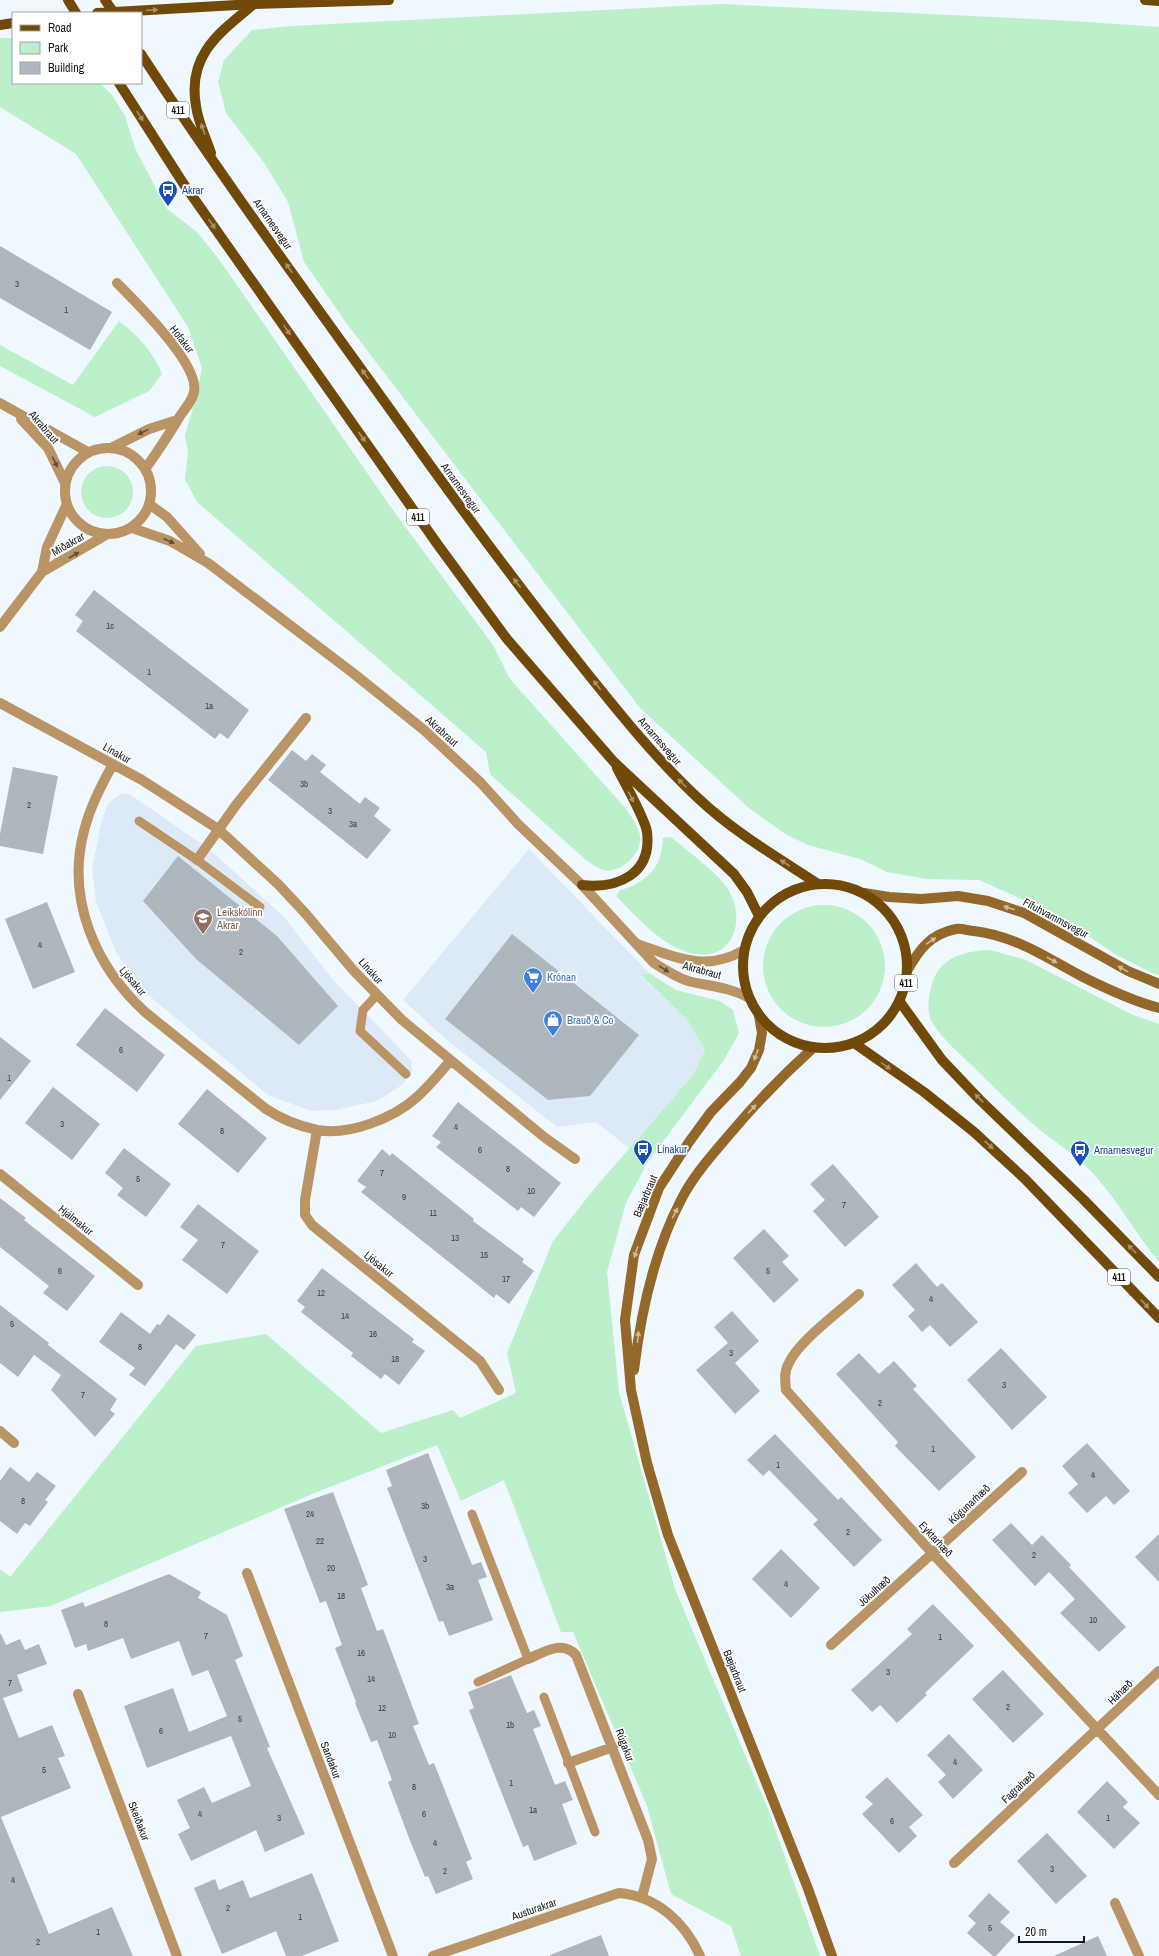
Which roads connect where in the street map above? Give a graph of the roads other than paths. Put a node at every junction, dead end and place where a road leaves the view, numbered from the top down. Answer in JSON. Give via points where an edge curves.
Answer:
{"nodes":[{"id":1,"x":68,"y":0,"type":"edge"},
{"id":2,"x":105,"y":0,"type":"edge"},
{"id":3,"x":389,"y":0,"type":"edge"},
{"id":4,"x":1145,"y":0,"type":"edge"},
{"id":5,"x":1159,"y":1,"type":"edge"},
{"id":6,"x":254,"y":4,"type":"junction"},
{"id":7,"x":75,"y":12,"type":"edge"},
{"id":8,"x":114,"y":12,"type":"edge"},
{"id":9,"x":12,"y":23,"type":"edge"},
{"id":10,"x":0,"y":24,"type":"edge"},
{"id":11,"x":0,"y":29,"type":"edge"},
{"id":12,"x":12,"y":30,"type":"edge"},
{"id":13,"x":142,"y":55,"type":"edge"},
{"id":14,"x":120,"y":84,"type":"edge"},
{"id":15,"x":216,"y":166,"type":"junction"},
{"id":16,"x":117,"y":282,"type":"dead end"},
{"id":17,"x":0,"y":403,"type":"edge"},
{"id":18,"x":12,"y":410,"type":"junction"},
{"id":19,"x":177,"y":420,"type":"junction"},
{"id":20,"x":111,"y":448,"type":"junction"},
{"id":21,"x":88,"y":452,"type":"junction"},
{"id":22,"x":145,"y":469,"type":"junction"},
{"id":23,"x":65,"y":483,"type":"junction"},
{"id":24,"x":150,"y":504,"type":"junction"},
{"id":25,"x":66,"y":506,"type":"junction"},
{"id":26,"x":132,"y":528,"type":"junction"},
{"id":27,"x":106,"y":535,"type":"junction"},
{"id":28,"x":208,"y":563,"type":"junction"},
{"id":29,"x":42,"y":572,"type":"junction"},
{"id":30,"x":0,"y":627,"type":"edge"},
{"id":31,"x":0,"y":703,"type":"edge"},
{"id":32,"x":306,"y":718,"type":"dead end"},
{"id":33,"x":614,"y":762,"type":"junction"},
{"id":34,"x":112,"y":764,"type":"junction"},
{"id":35,"x":139,"y":821,"type":"dead end"},
{"id":36,"x":218,"y":830,"type":"junction"},
{"id":37,"x":197,"y":860,"type":"junction"},
{"id":38,"x":818,"y":884,"type":"junction"},
{"id":39,"x":582,"y":885,"type":"junction"},
{"id":40,"x":864,"y":893,"type":"junction"},
{"id":41,"x":260,"y":907,"type":"dead end"},
{"id":42,"x":759,"y":916,"type":"junction"},
{"id":43,"x":636,"y":943,"type":"junction"},
{"id":44,"x":744,"y":950,"type":"junction"},
{"id":45,"x":907,"y":971,"type":"junction"},
{"id":46,"x":1159,"y":984,"type":"edge"},
{"id":47,"x":376,"y":996,"type":"junction"},
{"id":48,"x":748,"y":998,"type":"junction"},
{"id":49,"x":900,"y":1002,"type":"junction"},
{"id":50,"x":1159,"y":1008,"type":"edge"},
{"id":51,"x":759,"y":1016,"type":"junction"},
{"id":52,"x":854,"y":1043,"type":"junction"},
{"id":53,"x":813,"y":1048,"type":"junction"},
{"id":54,"x":450,"y":1061,"type":"junction"},
{"id":55,"x":406,"y":1074,"type":"dead end"},
{"id":56,"x":317,"y":1130,"type":"junction"},
{"id":57,"x":575,"y":1159,"type":"dead end"},
{"id":58,"x":0,"y":1174,"type":"edge"},
{"id":59,"x":1159,"y":1277,"type":"edge"},
{"id":60,"x":138,"y":1285,"type":"dead end"},
{"id":61,"x":860,"y":1294,"type":"dead end"},
{"id":62,"x":1159,"y":1318,"type":"edge"},
{"id":63,"x":499,"y":1390,"type":"dead end"},
{"id":64,"x":631,"y":1390,"type":"junction"},
{"id":65,"x":0,"y":1431,"type":"edge"},
{"id":66,"x":14,"y":1443,"type":"dead end"},
{"id":67,"x":1022,"y":1472,"type":"dead end"},
{"id":68,"x":472,"y":1514,"type":"dead end"},
{"id":69,"x":933,"y":1554,"type":"junction"},
{"id":70,"x":247,"y":1572,"type":"dead end"},
{"id":71,"x":831,"y":1645,"type":"dead end"},
{"id":72,"x":528,"y":1659,"type":"junction"},
{"id":73,"x":1159,"y":1671,"type":"edge"},
{"id":74,"x":478,"y":1682,"type":"dead end"},
{"id":75,"x":78,"y":1694,"type":"dead end"},
{"id":76,"x":544,"y":1697,"type":"dead end"},
{"id":77,"x":1098,"y":1730,"type":"junction"},
{"id":78,"x":613,"y":1747,"type":"junction"},
{"id":79,"x":568,"y":1763,"type":"junction"},
{"id":80,"x":1159,"y":1795,"type":"edge"},
{"id":81,"x":595,"y":1832,"type":"dead end"},
{"id":82,"x":954,"y":1863,"type":"dead end"},
{"id":83,"x":642,"y":1897,"type":"junction"},
{"id":84,"x":1115,"y":1903,"type":"dead end"},
{"id":85,"x":177,"y":1956,"type":"edge"},
{"id":86,"x":393,"y":1956,"type":"edge"},
{"id":87,"x":433,"y":1956,"type":"edge"},
{"id":88,"x":700,"y":1956,"type":"edge"},
{"id":89,"x":832,"y":1956,"type":"edge"},
{"id":90,"x":1139,"y":1956,"type":"edge"}],
"edges":[{"from":1,"to":7,"type":"main road"},
{"from":2,"to":8,"type":"main road"},
{"from":3,"to":6,"type":"main road"},
{"from":4,"to":5,"type":"main road"},
{"from":8,"to":6,"type":"main road","one_way":true},
{"from":15,"to":6,"type":"main road","one_way":true,"via":[[196,107],[196,71],[205,50],[216,36]]},
{"from":9,"to":10,"type":"main road"},
{"from":11,"to":12,"type":"main road"},
{"from":13,"to":15,"type":"main road","name":"Arnarnesvegur","number":"411"},
{"from":14,"to":33,"type":"main road","number":"411","one_way":true,"via":[[183,183],[438,545],[507,639]]},
{"from":38,"to":15,"type":"main road","name":"Arnarnesvegur","number":"411","one_way":true,"via":[[728,824],[699,800],[615,708],[474,526]]},
{"from":16,"to":19,"type":"street","name":"Hofakur","via":[[149,316],[193,376],[194,393]]},
{"from":17,"to":18,"type":"street","name":"Akrabraut"},
{"from":18,"to":21,"type":"street","name":"Akrabraut"},
{"from":18,"to":23,"type":"street","name":"Akrabraut","one_way":true,"via":[[48,448]]},
{"from":19,"to":20,"type":"street","one_way":true,"via":[[149,428]]},
{"from":19,"to":22,"type":"street","name":"Hofakur"},
{"from":20,"to":21,"type":"street","via":[[99,448]]},
{"from":20,"to":22,"type":"street","via":[[124,451],[136,458]]},
{"from":21,"to":23,"type":"street","via":[[69,470]]},
{"from":22,"to":24,"type":"street","via":[[150,480]]},
{"from":23,"to":25,"type":"street"},
{"from":24,"to":26,"type":"street","via":[[143,518]]},
{"from":24,"to":28,"type":"street","name":"Akrabraut","via":[[167,517]]},
{"from":25,"to":27,"type":"street","via":[[81,527],[93,533]]},
{"from":25,"to":29,"type":"street","name":"Miðakrar","via":[[47,547]]},
{"from":26,"to":27,"type":"street","via":[[119,534]]},
{"from":26,"to":28,"type":"street","name":"Akrabraut","one_way":true,"via":[[170,541]]},
{"from":29,"to":27,"type":"street","name":"Miðakrar","one_way":true},
{"from":28,"to":39,"type":"street","name":"Akrabraut","via":[[424,730],[481,783],[518,824]]},
{"from":29,"to":30,"type":"street","name":"Miðakrar"},
{"from":31,"to":34,"type":"street","name":"Línakur"},
{"from":32,"to":36,"type":"street"},
{"from":33,"to":39,"type":"main road","one_way":true,"via":[[647,832],[646,855],[633,873],[620,881],[598,886]]},
{"from":33,"to":42,"type":"main road","number":"411","via":[[734,874]]},
{"from":34,"to":36,"type":"street","name":"Línakur","via":[[142,780]]},
{"from":34,"to":56,"type":"street","name":"Ljósakur","via":[[83,832],[79,874],[81,905],[94,945],[104,964],[130,998],[253,1100],[280,1118]]},
{"from":35,"to":37,"type":"lane"},
{"from":36,"to":37,"type":"street"},
{"from":36,"to":47,"type":"street","name":"Línakur","via":[[306,912]]},
{"from":37,"to":41,"type":"lane"},
{"from":38,"to":40,"type":"main road","number":"411","via":[[841,885]]},
{"from":38,"to":42,"type":"main road","number":"411","via":[[795,889],[775,900]]},
{"from":39,"to":43,"type":"street","name":"Akrabraut"},
{"from":40,"to":45,"type":"main road","number":"411","via":[[883,907],[897,926],[905,948]]},
{"from":46,"to":40,"type":"street","name":"Fífuhvammsvegur","one_way":true,"via":[[1128,972],[1024,913],[988,901],[958,896],[920,899]]},
{"from":42,"to":44,"type":"main road","number":"411","via":[[749,932]]},
{"from":43,"to":44,"type":"street","name":"Akrabraut","via":[[698,963],[718,961]]},
{"from":43,"to":48,"type":"street","name":"Akrabraut","one_way":true,"via":[[654,963],[668,972],[686,980],[738,991]]},
{"from":44,"to":48,"type":"main road","number":"411","via":[[742,974]]},
{"from":45,"to":49,"type":"main road","number":"411"},
{"from":45,"to":50,"type":"street","one_way":true,"via":[[920,949],[934,938],[957,929],[984,932],[1024,944],[1084,977],[1142,1004]]},
{"from":47,"to":54,"type":"street","name":"Línakur"},
{"from":47,"to":55,"type":"lane","via":[[363,1010],[360,1031]]},
{"from":48,"to":51,"type":"main road","number":"411"},
{"from":49,"to":52,"type":"main road","number":"411","via":[[881,1027]]},
{"from":59,"to":49,"type":"main road","number":"411","one_way":true,"via":[[1083,1198],[980,1100],[942,1060]]},
{"from":51,"to":53,"type":"main road","number":"411","via":[[781,1035]]},
{"from":51,"to":64,"type":"street","name":"Bæjarbraut","one_way":true,"via":[[762,1033],[751,1068],[711,1112],[662,1183],[634,1255],[625,1320]]},
{"from":52,"to":53,"type":"main road","number":"411","via":[[827,1049]]},
{"from":52,"to":62,"type":"main road","number":"411","one_way":true,"via":[[924,1092],[974,1132],[1025,1179]]},
{"from":64,"to":53,"type":"street","name":"Bæjarbraut","one_way":true,"via":[[639,1325],[671,1219],[710,1158],[744,1116]]},
{"from":54,"to":56,"type":"street","name":"Ljósakur","via":[[417,1098],[389,1116],[356,1127],[332,1131]]},
{"from":54,"to":57,"type":"street","name":"Línakur"},
{"from":56,"to":63,"type":"street","name":"Ljósakur","via":[[305,1200],[305,1214],[312,1226],[480,1361]]},
{"from":58,"to":60,"type":"street","name":"Hjálmakur"},
{"from":61,"to":69,"type":"street","name":"Eyktarhæð","via":[[797,1349],[788,1364],[786,1390]]},
{"from":64,"to":89,"type":"street","name":"Bæjarbraut","via":[[647,1463],[668,1535],[807,1886]]},
{"from":65,"to":66,"type":"street"},
{"from":67,"to":69,"type":"street","name":"Kögunarhæð"},
{"from":68,"to":72,"type":"lane"},
{"from":69,"to":71,"type":"street","name":"Jökulhæð"},
{"from":69,"to":77,"type":"street","name":"Eyktarhæð"},
{"from":70,"to":86,"type":"street","name":"Sandakur"},
{"from":72,"to":74,"type":"lane","name":"Rúgakur"},
{"from":72,"to":78,"type":"street","name":"Rúgakur","via":[[554,1648],[561,1647],[572,1651],[579,1661]]},
{"from":73,"to":77,"type":"street","name":"Háhæð"},
{"from":75,"to":85,"type":"street","name":"Skeiðakur"},
{"from":76,"to":79,"type":"lane"},
{"from":77,"to":80,"type":"street","name":"Eyktarhæð"},
{"from":77,"to":82,"type":"street","name":"Fagrahæð"},
{"from":78,"to":79,"type":"street"},
{"from":78,"to":83,"type":"street","name":"Rúgakur","via":[[648,1840],[652,1859]]},
{"from":79,"to":81,"type":"lane"},
{"from":83,"to":87,"type":"street","name":"Austurakrar","via":[[619,1893]]},
{"from":83,"to":88,"type":"street","via":[[682,1925]]},
{"from":84,"to":90,"type":"street"}]}
